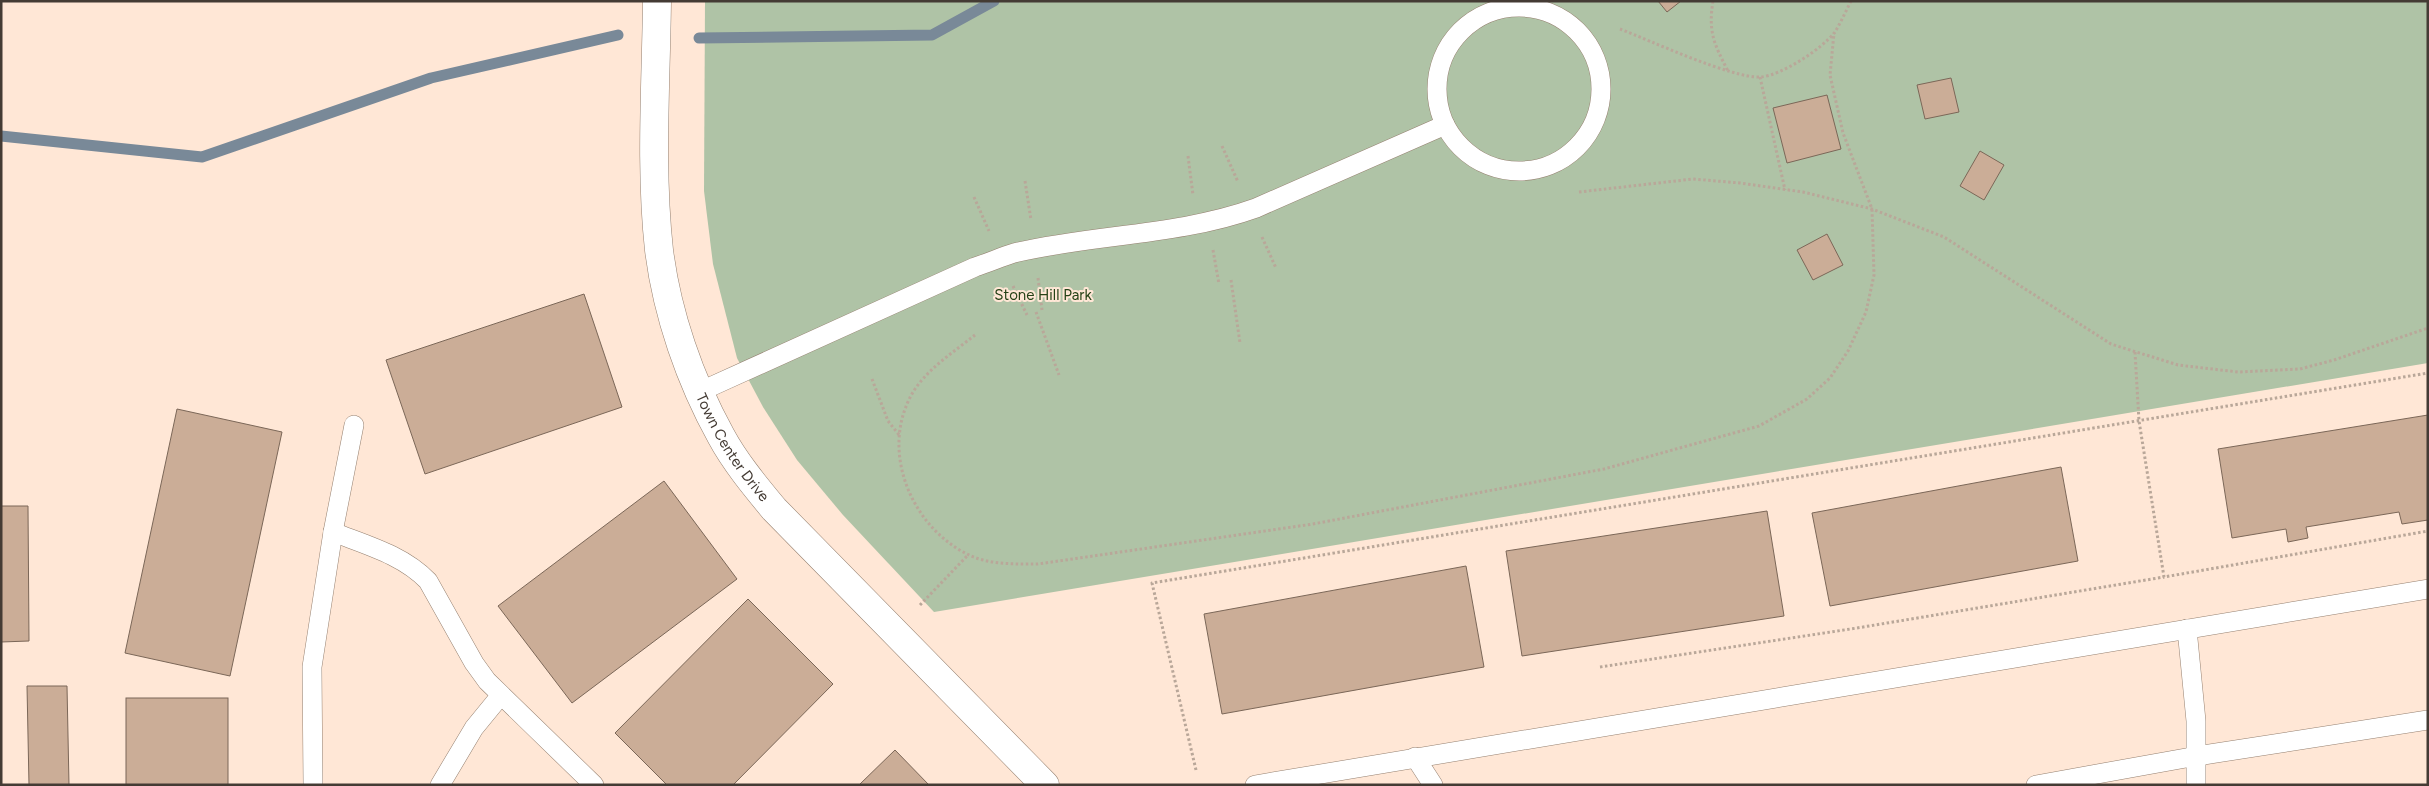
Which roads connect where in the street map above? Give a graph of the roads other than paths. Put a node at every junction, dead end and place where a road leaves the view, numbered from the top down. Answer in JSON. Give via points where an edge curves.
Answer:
{"nodes":[{"id":1,"x":657,"y":1,"type":"edge"},
{"id":2,"x":1445,"y":125,"type":"junction"},
{"id":3,"x":699,"y":392,"type":"junction"},
{"id":4,"x":354,"y":425,"type":"dead end"},
{"id":5,"x":333,"y":532,"type":"junction"},
{"id":6,"x":2428,"y":589,"type":"edge"},
{"id":7,"x":2187,"y":630,"type":"junction"},
{"id":8,"x":502,"y":695,"type":"junction"},
{"id":9,"x":2428,"y":720,"type":"edge"},
{"id":10,"x":2197,"y":756,"type":"junction"},
{"id":11,"x":1416,"y":758,"type":"junction"},
{"id":12,"x":313,"y":785,"type":"edge"},
{"id":13,"x":440,"y":785,"type":"edge"},
{"id":14,"x":594,"y":785,"type":"edge"},
{"id":15,"x":1045,"y":785,"type":"edge"},
{"id":16,"x":1255,"y":785,"type":"edge"},
{"id":17,"x":1433,"y":785,"type":"edge"},
{"id":18,"x":2036,"y":785,"type":"edge"},
{"id":19,"x":2196,"y":785,"type":"edge"}],
"edges":[{"from":1,"to":3,"type":"street","name":"Town Center Drive","via":[[655,178],[660,252],[667,294]]},
{"from":2,"to":2,"type":"lane","via":[[1462,148],[1485,165],[1513,172],[1541,169],[1567,157],[1588,136],[1599,110],[1601,81],[1593,54],[1579,32],[1558,16],[1534,8],[1508,7],[1483,14],[1462,29],[1447,50],[1438,74],[1438,100]]},
{"from":2,"to":3,"type":"lane","via":[[1224,220],[1048,246],[975,267]]},
{"from":3,"to":15,"type":"street","name":"Town Center Drive","via":[[722,437],[774,509]]},
{"from":4,"to":5,"type":"lane"},
{"from":5,"to":8,"type":"lane","via":[[384,552],[419,571],[435,592],[474,663]]},
{"from":5,"to":12,"type":"lane","via":[[312,667]]},
{"from":6,"to":7,"type":"lane"},
{"from":7,"to":10,"type":"lane"},
{"from":7,"to":11,"type":"lane"},
{"from":8,"to":13,"type":"lane","via":[[474,728]]},
{"from":8,"to":14,"type":"lane"},
{"from":9,"to":10,"type":"lane"},
{"from":10,"to":18,"type":"lane"},
{"from":10,"to":19,"type":"lane"},
{"from":11,"to":16,"type":"lane"},
{"from":11,"to":17,"type":"lane"}]}
